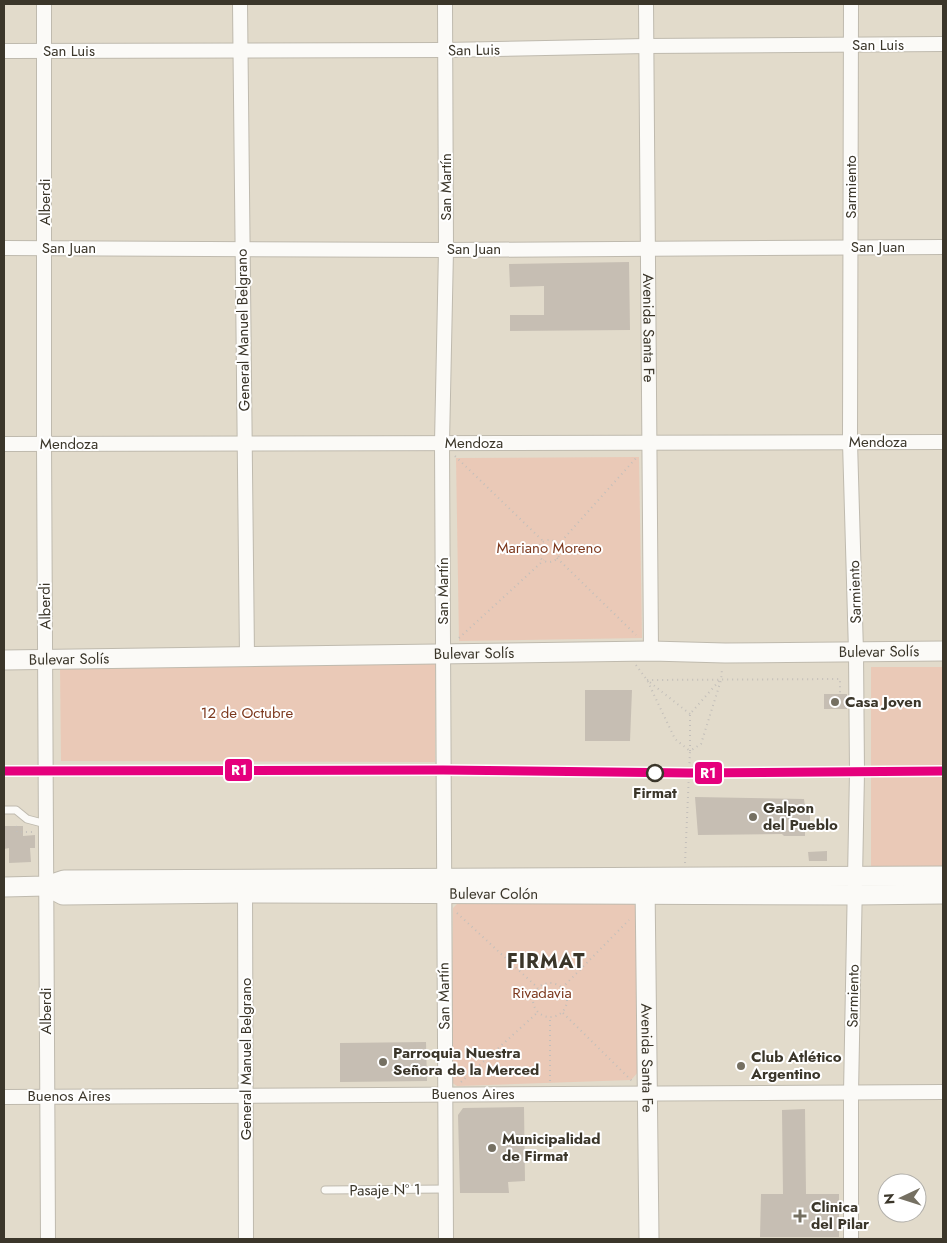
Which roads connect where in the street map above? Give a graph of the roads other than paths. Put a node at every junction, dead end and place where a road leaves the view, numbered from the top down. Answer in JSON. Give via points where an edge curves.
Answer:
{"nodes":[{"id":1,"x":44,"y":4,"type":"edge"},
{"id":2,"x":240,"y":4,"type":"edge"},
{"id":3,"x":445,"y":4,"type":"edge"},
{"id":4,"x":646,"y":4,"type":"edge"},
{"id":5,"x":851,"y":4,"type":"edge"},
{"id":6,"x":943,"y":44,"type":"edge"},
{"id":7,"x":852,"y":45,"type":"junction"},
{"id":8,"x":646,"y":46,"type":"junction"},
{"id":9,"x":240,"y":50,"type":"junction"},
{"id":10,"x":445,"y":50,"type":"junction"},
{"id":11,"x":4,"y":51,"type":"edge"},
{"id":12,"x":45,"y":51,"type":"junction"},
{"id":13,"x":851,"y":247,"type":"junction"},
{"id":14,"x":943,"y":247,"type":"edge"},
{"id":15,"x":4,"y":248,"type":"edge"},
{"id":16,"x":45,"y":248,"type":"junction"},
{"id":17,"x":242,"y":248,"type":"junction"},
{"id":18,"x":648,"y":248,"type":"junction"},
{"id":19,"x":446,"y":250,"type":"junction"},
{"id":20,"x":850,"y":442,"type":"junction"},
{"id":21,"x":943,"y":442,"type":"edge"},
{"id":22,"x":442,"y":443,"type":"junction"},
{"id":23,"x":649,"y":443,"type":"junction"},
{"id":24,"x":4,"y":444,"type":"edge"},
{"id":25,"x":44,"y":444,"type":"junction"},
{"id":26,"x":244,"y":444,"type":"junction"},
{"id":27,"x":651,"y":650,"type":"junction"},
{"id":28,"x":856,"y":652,"type":"junction"},
{"id":29,"x":943,"y":652,"type":"edge"},
{"id":30,"x":443,"y":653,"type":"junction"},
{"id":31,"x":247,"y":656,"type":"junction"},
{"id":32,"x":46,"y":659,"type":"junction"},
{"id":33,"x":4,"y":660,"type":"edge"},
{"id":34,"x":4,"y":810,"type":"edge"},
{"id":35,"x":46,"y":824,"type":"junction"},
{"id":36,"x":856,"y":876,"type":"junction"},
{"id":37,"x":943,"y":876,"type":"edge"},
{"id":38,"x":46,"y":886,"type":"junction"},
{"id":39,"x":245,"y":886,"type":"junction"},
{"id":40,"x":443,"y":886,"type":"junction"},
{"id":41,"x":645,"y":886,"type":"junction"},
{"id":42,"x":4,"y":887,"type":"edge"},
{"id":43,"x":943,"y":894,"type":"edge"},
{"id":44,"x":856,"y":896,"type":"junction"},
{"id":45,"x":943,"y":1092,"type":"edge"},
{"id":46,"x":850,"y":1093,"type":"junction"},
{"id":47,"x":445,"y":1094,"type":"junction"},
{"id":48,"x":648,"y":1094,"type":"junction"},
{"id":49,"x":246,"y":1095,"type":"junction"},
{"id":50,"x":47,"y":1096,"type":"junction"},
{"id":51,"x":4,"y":1097,"type":"edge"},
{"id":52,"x":446,"y":1189,"type":"junction"},
{"id":53,"x":324,"y":1190,"type":"dead end"},
{"id":54,"x":48,"y":1239,"type":"edge"},
{"id":55,"x":246,"y":1239,"type":"edge"},
{"id":56,"x":446,"y":1239,"type":"edge"},
{"id":57,"x":650,"y":1239,"type":"edge"},
{"id":58,"x":851,"y":1239,"type":"edge"}],
"edges":[{"from":1,"to":12,"type":"street","name":"Alberdi"},
{"from":2,"to":9,"type":"street","name":"General Manuel Belgrano"},
{"from":3,"to":10,"type":"street","name":"San Martín"},
{"from":4,"to":8,"type":"street","name":"Avenida Santa Fe"},
{"from":5,"to":7,"type":"street","name":"Sarmiento"},
{"from":6,"to":7,"type":"street","name":"San Luis"},
{"from":7,"to":8,"type":"street","name":"San Luis"},
{"from":7,"to":13,"type":"street","name":"Sarmiento"},
{"from":8,"to":10,"type":"street","name":"San Luis"},
{"from":8,"to":18,"type":"street","name":"Avenida Santa Fe"},
{"from":9,"to":10,"type":"street","name":"San Luis"},
{"from":9,"to":12,"type":"street","name":"San Luis"},
{"from":9,"to":17,"type":"street","name":"General Manuel Belgrano"},
{"from":10,"to":19,"type":"street","name":"San Martín"},
{"from":11,"to":12,"type":"street","name":"San Luis"},
{"from":12,"to":16,"type":"street","name":"Alberdi"},
{"from":13,"to":14,"type":"street","name":"San Juan"},
{"from":13,"to":18,"type":"street","name":"San Juan"},
{"from":13,"to":20,"type":"street","name":"Sarmiento"},
{"from":15,"to":16,"type":"street","name":"San Juan"},
{"from":16,"to":17,"type":"street","name":"San Juan"},
{"from":16,"to":25,"type":"street","name":"Alberdi"},
{"from":17,"to":19,"type":"street","name":"San Juan"},
{"from":17,"to":26,"type":"street","name":"General Manuel Belgrano"},
{"from":18,"to":19,"type":"street","name":"San Juan"},
{"from":18,"to":23,"type":"street","name":"Avenida Santa Fe"},
{"from":19,"to":22,"type":"street","name":"San Martín"},
{"from":20,"to":21,"type":"street","name":"Mendoza"},
{"from":20,"to":23,"type":"street","name":"Mendoza"},
{"from":20,"to":28,"type":"street","name":"Sarmiento"},
{"from":22,"to":23,"type":"street","name":"Mendoza"},
{"from":22,"to":26,"type":"street","name":"Mendoza"},
{"from":22,"to":30,"type":"street","name":"San Martín"},
{"from":23,"to":27,"type":"street","name":"Avenida Santa Fe"},
{"from":24,"to":25,"type":"street","name":"Mendoza"},
{"from":25,"to":26,"type":"street","name":"Mendoza"},
{"from":25,"to":32,"type":"street","name":"Alberdi"},
{"from":26,"to":31,"type":"street","name":"General Manuel Belgrano"},
{"from":27,"to":28,"type":"street","name":"Bulevar Solís"},
{"from":27,"to":30,"type":"street","name":"Bulevar Solís"},
{"from":28,"to":29,"type":"street","name":"Bulevar Solís"},
{"from":28,"to":36,"type":"street","name":"Sarmiento"},
{"from":30,"to":31,"type":"street","name":"Bulevar Solís"},
{"from":30,"to":40,"type":"street","name":"San Martín"},
{"from":31,"to":32,"type":"street","name":"Bulevar Solís"},
{"from":32,"to":33,"type":"street","name":"Bulevar Solís"},
{"from":32,"to":35,"type":"street","name":"Alberdi"},
{"from":34,"to":35,"type":"lane","via":[[16,810],[27,819]]},
{"from":35,"to":38,"type":"street","name":"Alberdi"},
{"from":36,"to":37,"type":"street","name":"Bulevar Colón"},
{"from":36,"to":41,"type":"street","name":"Bulevar Colón","via":[[684,878]]},
{"from":36,"to":44,"type":"street","name":"Sarmiento"},
{"from":38,"to":39,"type":"street","name":"Bulevar Colón","via":[[63,895]]},
{"from":38,"to":42,"type":"street","name":"Bulevar Colón"},
{"from":38,"to":50,"type":"street","name":"Alberdi"},
{"from":39,"to":40,"type":"street","name":"Bulevar Colón"},
{"from":39,"to":49,"type":"street","name":"General Manuel Belgrano"},
{"from":40,"to":41,"type":"street","name":"Bulevar Colón"},
{"from":40,"to":47,"type":"street","name":"San Martín"},
{"from":41,"to":44,"type":"street","name":"Bulevar Colón"},
{"from":41,"to":48,"type":"street","name":"Avenida Santa Fe"},
{"from":43,"to":44,"type":"street","name":"Bulevar Colón"},
{"from":44,"to":46,"type":"street","name":"Sarmiento"},
{"from":45,"to":46,"type":"street","name":"Buenos Aires"},
{"from":46,"to":48,"type":"street","name":"Buenos Aires"},
{"from":46,"to":58,"type":"street","name":"Sarmiento"},
{"from":47,"to":48,"type":"street","name":"Buenos Aires"},
{"from":47,"to":49,"type":"street","name":"Buenos Aires"},
{"from":47,"to":52,"type":"street","name":"San Martín"},
{"from":48,"to":57,"type":"street","name":"Avenida Santa Fe"},
{"from":49,"to":50,"type":"street","name":"Buenos Aires"},
{"from":49,"to":55,"type":"street","name":"General Manuel Belgrano"},
{"from":50,"to":51,"type":"street","name":"Buenos Aires"},
{"from":50,"to":54,"type":"street","name":"Alberdi"},
{"from":52,"to":53,"type":"lane","name":"Pasaje Nº 1"},
{"from":52,"to":56,"type":"street","name":"San Martín"}]}
